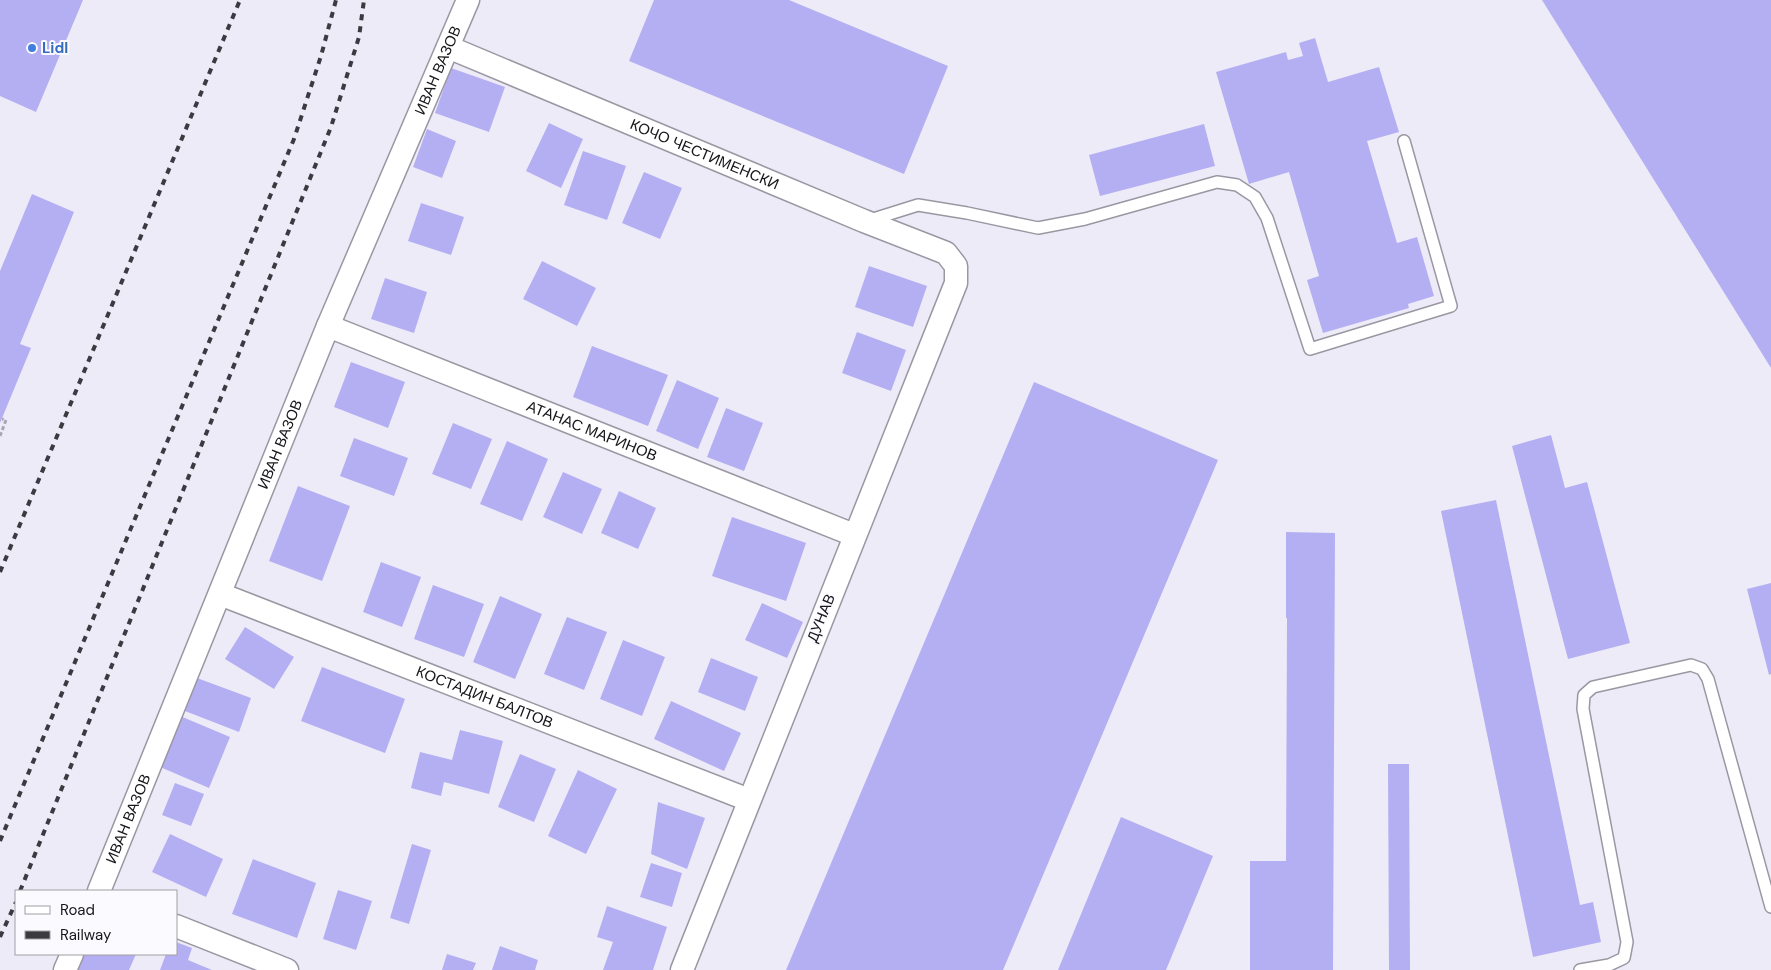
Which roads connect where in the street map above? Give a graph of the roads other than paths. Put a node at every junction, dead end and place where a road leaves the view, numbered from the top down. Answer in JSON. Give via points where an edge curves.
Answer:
{"nodes":[{"id":1,"x":468,"y":0,"type":"edge"},
{"id":2,"x":448,"y":47,"type":"junction"},
{"id":3,"x":1404,"y":141,"type":"dead end"},
{"id":4,"x":864,"y":221,"type":"junction"},
{"id":5,"x":956,"y":266,"type":"joint"},
{"id":6,"x":328,"y":326,"type":"junction"},
{"id":7,"x":854,"y":535,"type":"junction"},
{"id":8,"x":220,"y":594,"type":"junction"},
{"id":9,"x":749,"y":800,"type":"junction"},
{"id":10,"x":99,"y":890,"type":"edge"},
{"id":11,"x":1771,"y":908,"type":"edge"},
{"id":12,"x":178,"y":927,"type":"edge"},
{"id":13,"x":72,"y":955,"type":"edge"},
{"id":14,"x":65,"y":970,"type":"edge"},
{"id":15,"x":287,"y":970,"type":"edge"},
{"id":16,"x":682,"y":970,"type":"edge"},
{"id":17,"x":1580,"y":970,"type":"edge"}],
"edges":[{"from":1,"to":2,"type":"street","name":"ИВАН ВАЗОВ"},
{"from":2,"to":4,"type":"street","name":"КОЧО ЧЕСТИМЕНСКИ"},
{"from":2,"to":6,"type":"street","name":"ИВАН ВАЗОВ"},
{"from":3,"to":4,"type":"lane","via":[[1451,306],[1310,349],[1267,218],[1255,197],[1237,185],[1217,182],[1085,219],[1038,228],[918,205]]},
{"from":4,"to":5,"type":"street","name":"КОЧО ЧЕСТИМЕНСКИ","via":[[946,253]]},
{"from":5,"to":7,"type":"street","name":"ДУНАВ","via":[[956,283]]},
{"from":6,"to":7,"type":"street","name":"АТАНАС МАРИНОВ"},
{"from":6,"to":8,"type":"street","name":"ИВАН ВАЗОВ"},
{"from":7,"to":9,"type":"street","name":"ДУНАВ"},
{"from":8,"to":9,"type":"street","name":"КОСТАДИН БАЛТОВ"},
{"from":8,"to":10,"type":"street","name":"ИВАН ВАЗОВ"},
{"from":9,"to":16,"type":"street","name":"ДУНАВ"},
{"from":11,"to":17,"type":"lane","via":[[1708,679],[1702,668],[1692,665],[1593,687],[1584,695],[1583,709],[1627,942],[1624,958],[1609,965]]},
{"from":12,"to":15,"type":"street"},
{"from":13,"to":14,"type":"street"}]}
